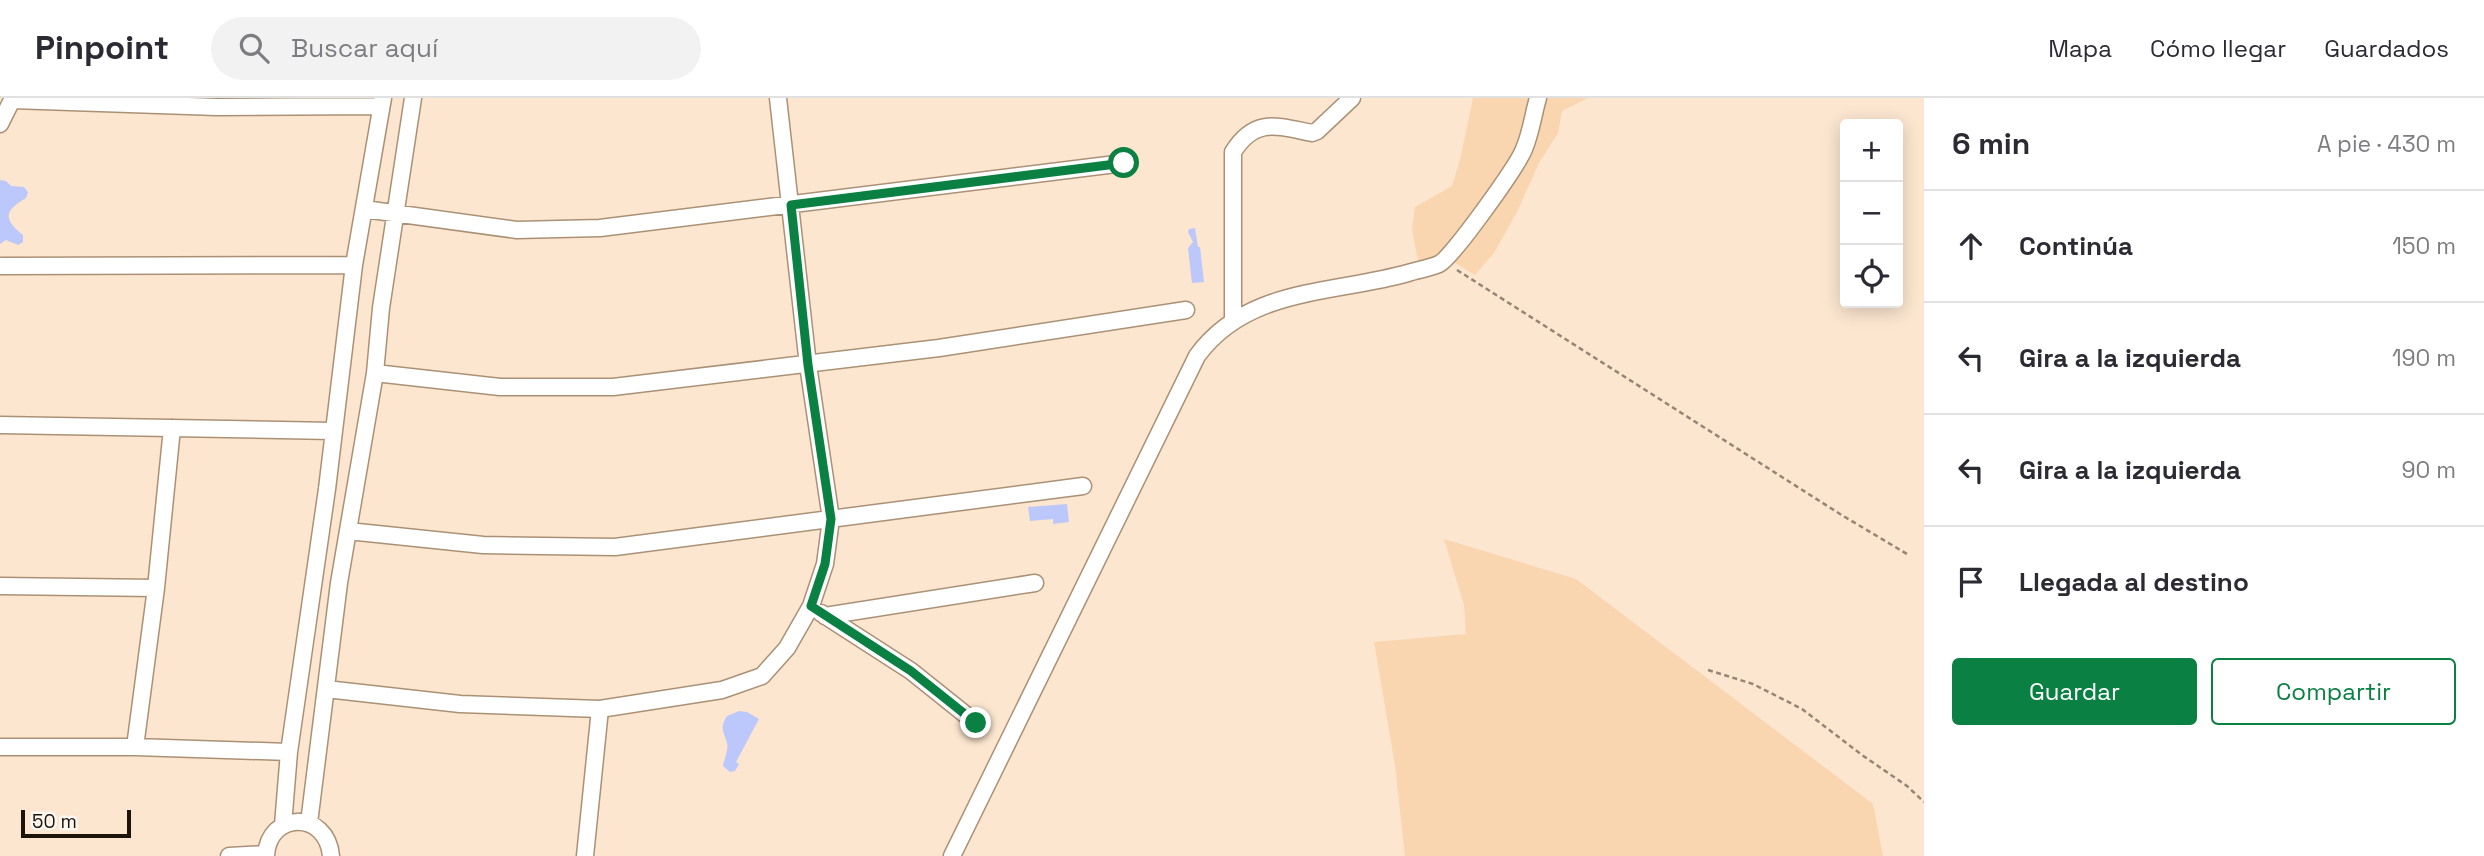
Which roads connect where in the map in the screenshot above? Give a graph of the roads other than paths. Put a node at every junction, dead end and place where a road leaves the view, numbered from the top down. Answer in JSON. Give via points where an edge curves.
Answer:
{"nodes":[{"id":1,"x":412,"y":98,"type":"edge"},
{"id":2,"x":778,"y":98,"type":"edge"},
{"id":3,"x":1352,"y":98,"type":"edge"},
{"id":4,"x":1538,"y":98,"type":"edge"},
{"id":5,"x":12,"y":99,"type":"edge"},
{"id":6,"x":382,"y":102,"type":"edge"},
{"id":7,"x":218,"y":103,"type":"edge"},
{"id":8,"x":0,"y":124,"type":"edge"},
{"id":9,"x":1124,"y":163,"type":"dead end"},
{"id":10,"x":791,"y":205,"type":"junction"},
{"id":11,"x":364,"y":209,"type":"junction"},
{"id":12,"x":397,"y":215,"type":"junction"},
{"id":13,"x":0,"y":265,"type":"edge"},
{"id":14,"x":354,"y":265,"type":"junction"},
{"id":15,"x":1185,"y":310,"type":"dead end"},
{"id":16,"x":1233,"y":320,"type":"junction"},
{"id":17,"x":808,"y":365,"type":"junction"},
{"id":18,"x":375,"y":373,"type":"junction"},
{"id":19,"x":0,"y":425,"type":"edge"},
{"id":20,"x":172,"y":428,"type":"junction"},
{"id":21,"x":333,"y":431,"type":"junction"},
{"id":22,"x":1083,"y":486,"type":"dead end"},
{"id":23,"x":327,"y":489,"type":"junction"},
{"id":24,"x":354,"y":491,"type":"junction"},
{"id":25,"x":831,"y":519,"type":"junction"},
{"id":26,"x":348,"y":531,"type":"junction"},
{"id":27,"x":1035,"y":583,"type":"dead end"},
{"id":28,"x":0,"y":586,"type":"edge"},
{"id":29,"x":156,"y":588,"type":"junction"},
{"id":30,"x":811,"y":606,"type":"junction"},
{"id":31,"x":825,"y":616,"type":"junction"},
{"id":32,"x":326,"y":688,"type":"junction"},
{"id":33,"x":600,"y":709,"type":"junction"},
{"id":34,"x":976,"y":723,"type":"dead end"},
{"id":35,"x":0,"y":747,"type":"edge"},
{"id":36,"x":135,"y":747,"type":"junction"},
{"id":37,"x":289,"y":752,"type":"junction"},
{"id":38,"x":309,"y":823,"type":"junction"},
{"id":39,"x":283,"y":825,"type":"junction"},
{"id":40,"x":266,"y":855,"type":"edge"},
{"id":41,"x":229,"y":856,"type":"edge"},
{"id":42,"x":331,"y":856,"type":"edge"},
{"id":43,"x":585,"y":856,"type":"edge"},
{"id":44,"x":952,"y":856,"type":"edge"}],
"edges":[{"from":1,"to":12,"type":"street"},
{"from":2,"to":10,"type":"street"},
{"from":3,"to":16,"type":"street","via":[[1317,131],[1263,127],[1241,140],[1233,152]]},
{"from":4,"to":16,"type":"street","via":[[1524,151],[1441,263],[1277,300]]},
{"from":5,"to":7,"type":"street"},
{"from":5,"to":8,"type":"street"},
{"from":6,"to":7,"type":"street"},
{"from":6,"to":11,"type":"street"},
{"from":9,"to":10,"type":"street"},
{"from":10,"to":12,"type":"street","via":[[600,228],[517,230]]},
{"from":10,"to":17,"type":"street"},
{"from":11,"to":12,"type":"street"},
{"from":11,"to":14,"type":"street"},
{"from":12,"to":18,"type":"street"},
{"from":13,"to":14,"type":"street"},
{"from":14,"to":21,"type":"street"},
{"from":15,"to":17,"type":"street"},
{"from":16,"to":44,"type":"street","via":[[1211,337],[1197,356]]},
{"from":17,"to":18,"type":"street","via":[[613,387],[500,387]]},
{"from":17,"to":25,"type":"street"},
{"from":18,"to":24,"type":"street"},
{"from":19,"to":20,"type":"street"},
{"from":20,"to":21,"type":"street"},
{"from":20,"to":29,"type":"street"},
{"from":21,"to":23,"type":"street"},
{"from":22,"to":25,"type":"street"},
{"from":23,"to":24,"type":"street"},
{"from":23,"to":37,"type":"street"},
{"from":24,"to":26,"type":"street"},
{"from":25,"to":26,"type":"street","via":[[615,547],[483,545]]},
{"from":25,"to":30,"type":"street","via":[[825,564]]},
{"from":26,"to":32,"type":"street"},
{"from":27,"to":31,"type":"street"},
{"from":28,"to":29,"type":"street"},
{"from":29,"to":36,"type":"street"},
{"from":30,"to":31,"type":"street"},
{"from":30,"to":33,"type":"street","via":[[787,648],[762,676],[722,690]]},
{"from":31,"to":34,"type":"street","via":[[911,671]]},
{"from":32,"to":33,"type":"street","via":[[460,704]]},
{"from":32,"to":38,"type":"street"},
{"from":33,"to":43,"type":"street"},
{"from":35,"to":36,"type":"street"},
{"from":36,"to":37,"type":"street"},
{"from":37,"to":39,"type":"street"},
{"from":38,"to":39,"type":"street"},
{"from":38,"to":42,"type":"street","via":[[326,836]]},
{"from":39,"to":40,"type":"street","via":[[270,838]]},
{"from":40,"to":41,"type":"street"}]}
